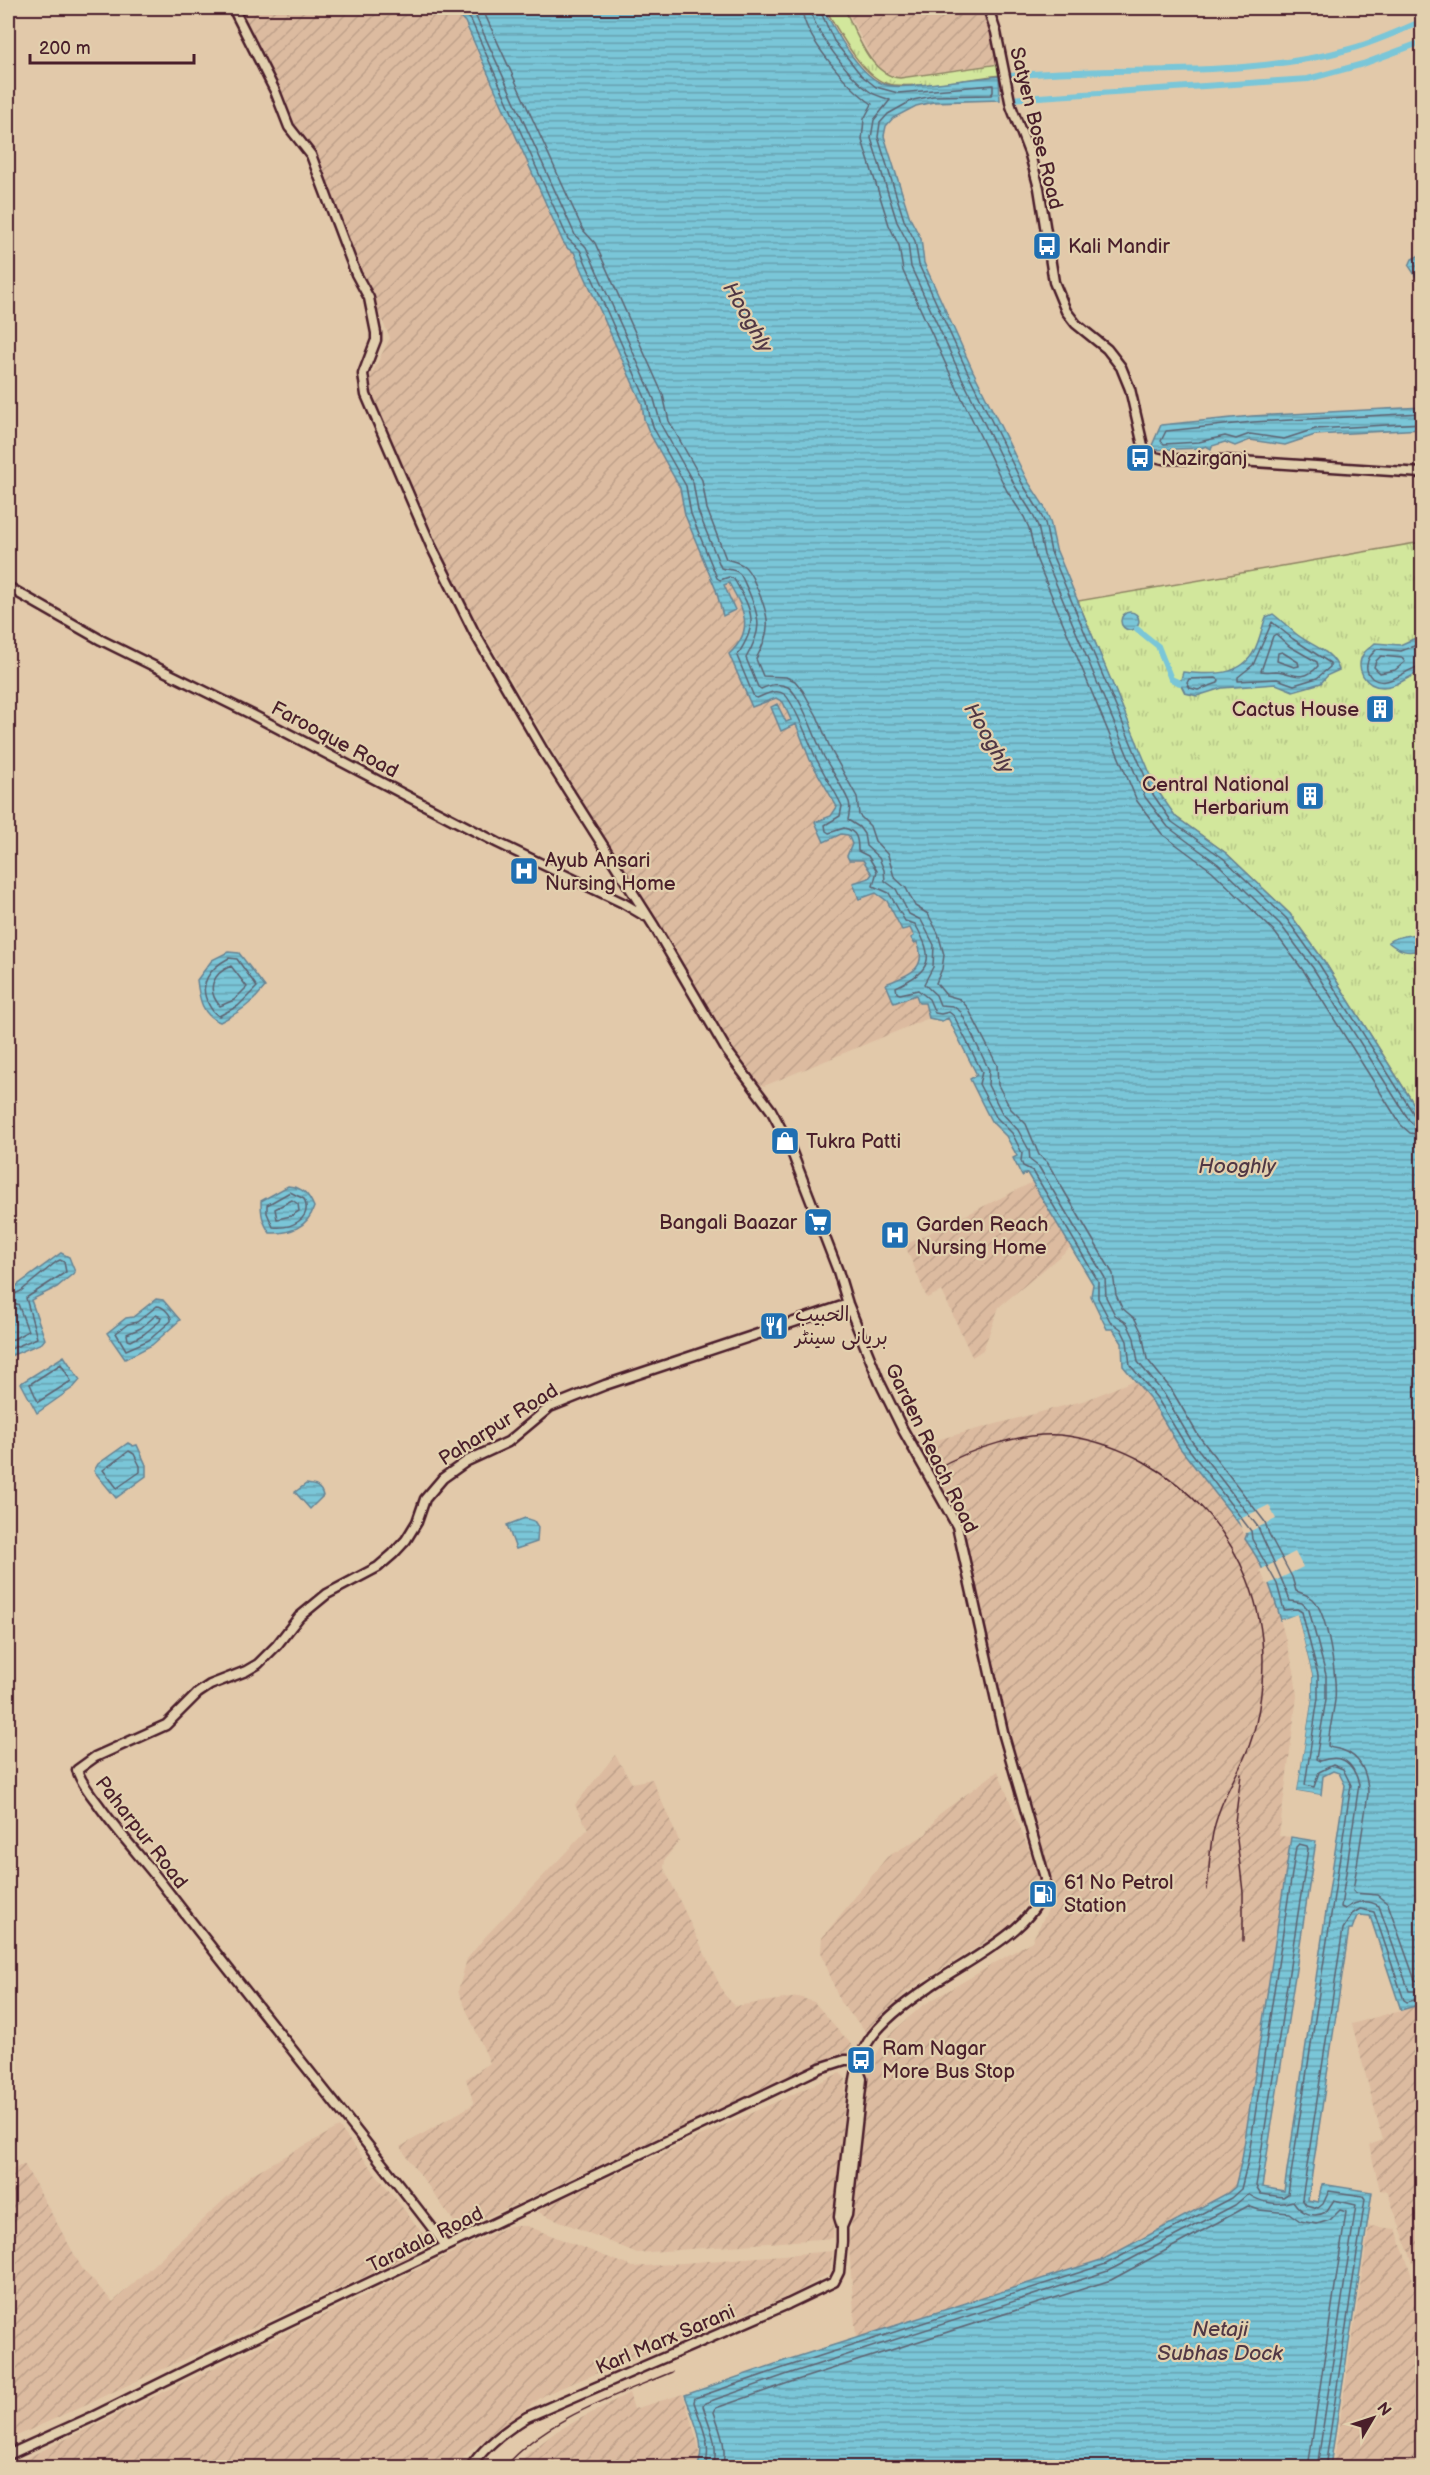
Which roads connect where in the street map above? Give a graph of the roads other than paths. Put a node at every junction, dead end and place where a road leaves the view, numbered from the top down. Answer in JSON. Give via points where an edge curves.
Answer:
{"nodes":[{"id":1,"x":233,"y":8,"type":"edge"},
{"id":2,"x":988,"y":8,"type":"edge"},
{"id":3,"x":1422,"y":473,"type":"edge"},
{"id":4,"x":8,"y":587,"type":"edge"},
{"id":5,"x":648,"y":918,"type":"junction"},
{"id":6,"x":848,"y":1304,"type":"junction"},
{"id":7,"x":860,"y":2060,"type":"junction"},
{"id":8,"x":446,"y":2247,"type":"junction"},
{"id":9,"x":8,"y":2455,"type":"edge"},
{"id":10,"x":470,"y":2468,"type":"edge"}],
"edges":[{"from":1,"to":5,"type":"street","name":"Garden Reach Road","via":[[289,127],[311,155],[356,274],[369,298],[376,340],[363,374],[366,395],[431,546],[474,632],[545,754]]},
{"from":2,"to":3,"type":"street","name":"Satyen Bose Road","via":[[1011,105],[1039,188],[1054,282],[1076,324],[1107,349],[1121,367],[1130,388],[1141,445],[1148,454],[1163,459]]},
{"from":4,"to":5,"type":"street","name":"Farooque Road","via":[[101,640]]},
{"from":5,"to":6,"type":"street","name":"Garden Reach Road","via":[[731,1057],[779,1124]]},
{"from":6,"to":7,"type":"street","name":"Garden Reach Road","via":[[898,1420],[957,1526],[1004,1736],[1045,1878],[1041,1896],[1017,1928],[902,2007],[869,2040]]},
{"from":6,"to":8,"type":"street","name":"Paharpur Road","via":[[550,1407],[508,1442],[466,1461],[443,1478],[425,1499],[417,1522],[393,1554],[378,1567],[327,1594],[299,1617],[258,1664],[210,1685],[166,1725],[95,1757],[77,1770],[114,1827],[360,2133]]},
{"from":7,"to":8,"type":"street","name":"Taratala Road","via":[[820,2068]]},
{"from":7,"to":10,"type":"street","name":"Karl Marx Sarani","via":[[840,2205],[839,2272],[834,2282],[527,2417],[502,2433]]},
{"from":8,"to":9,"type":"street","name":"Taratala Road"}]}
